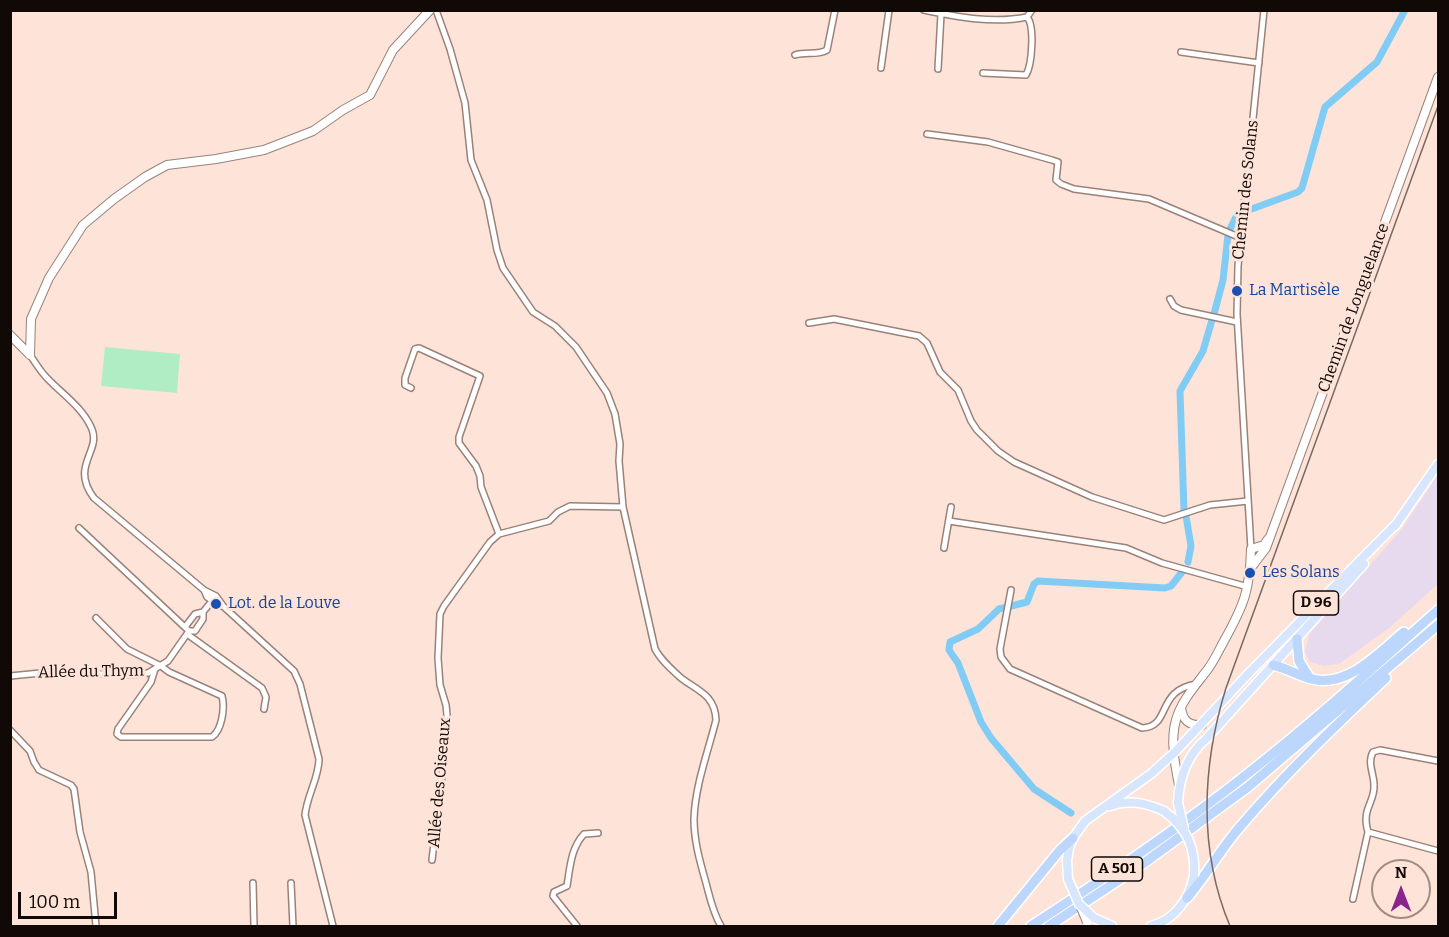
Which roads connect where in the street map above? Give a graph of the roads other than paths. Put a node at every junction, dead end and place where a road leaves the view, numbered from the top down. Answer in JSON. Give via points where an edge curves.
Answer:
{"nodes":[{"id":1,"x":430,"y":10,"type":"edge"},
{"id":2,"x":436,"y":10,"type":"edge"},
{"id":3,"x":835,"y":10,"type":"edge"},
{"id":4,"x":889,"y":10,"type":"edge"},
{"id":5,"x":924,"y":10,"type":"edge"},
{"id":6,"x":1032,"y":10,"type":"edge"},
{"id":7,"x":1264,"y":10,"type":"edge"},
{"id":8,"x":941,"y":14,"type":"junction"},
{"id":9,"x":1027,"y":17,"type":"junction"},
{"id":10,"x":1181,"y":52,"type":"dead end"},
{"id":11,"x":795,"y":55,"type":"dead end"},
{"id":12,"x":1259,"y":63,"type":"junction"},
{"id":13,"x":881,"y":68,"type":"dead end"},
{"id":14,"x":938,"y":69,"type":"dead end"},
{"id":15,"x":983,"y":73,"type":"dead end"},
{"id":16,"x":1438,"y":77,"type":"edge"},
{"id":17,"x":927,"y":134,"type":"dead end"},
{"id":18,"x":1241,"y":238,"type":"junction"},
{"id":19,"x":1170,"y":299,"type":"dead end"},
{"id":20,"x":1237,"y":322,"type":"junction"},
{"id":21,"x":809,"y":323,"type":"dead end"},
{"id":22,"x":10,"y":334,"type":"edge"},
{"id":23,"x":30,"y":355,"type":"junction"},
{"id":24,"x":411,"y":388,"type":"dead end"},
{"id":25,"x":1438,"y":464,"type":"edge"},
{"id":26,"x":1248,"y":501,"type":"junction"},
{"id":27,"x":623,"y":507,"type":"junction"},
{"id":28,"x":951,"y":507,"type":"dead end"},
{"id":29,"x":949,"y":522,"type":"junction"},
{"id":30,"x":1398,"y":522,"type":"junction"},
{"id":31,"x":79,"y":528,"type":"dead end"},
{"id":32,"x":499,"y":534,"type":"junction"},
{"id":33,"x":1269,"y":538,"type":"junction"},
{"id":34,"x":944,"y":548,"type":"dead end"},
{"id":35,"x":1251,"y":549,"type":"junction"},
{"id":36,"x":1250,"y":569,"type":"junction"},
{"id":37,"x":1233,"y":583,"type":"junction"},
{"id":38,"x":1248,"y":587,"type":"junction"},
{"id":39,"x":1011,"y":590,"type":"dead end"},
{"id":40,"x":214,"y":598,"type":"junction"},
{"id":41,"x":1245,"y":598,"type":"junction"},
{"id":42,"x":1438,"y":605,"type":"edge"},
{"id":43,"x":1438,"y":610,"type":"edge"},
{"id":44,"x":203,"y":612,"type":"junction"},
{"id":45,"x":96,"y":618,"type":"dead end"},
{"id":46,"x":1438,"y":627,"type":"edge"},
{"id":47,"x":189,"y":631,"type":"junction"},
{"id":48,"x":1297,"y":639,"type":"junction"},
{"id":49,"x":1273,"y":665,"type":"junction"},
{"id":50,"x":158,"y":667,"type":"junction"},
{"id":51,"x":10,"y":676,"type":"edge"},
{"id":52,"x":1311,"y":679,"type":"junction"},
{"id":53,"x":1197,"y":684,"type":"junction"},
{"id":54,"x":1235,"y":690,"type":"junction"},
{"id":55,"x":1181,"y":708,"type":"junction"},
{"id":56,"x":264,"y":709,"type":"dead end"},
{"id":57,"x":1206,"y":721,"type":"junction"},
{"id":58,"x":10,"y":730,"type":"edge"},
{"id":59,"x":1175,"y":752,"type":"junction"},
{"id":60,"x":1438,"y":761,"type":"edge"},
{"id":61,"x":1179,"y":785,"type":"junction"},
{"id":62,"x":1101,"y":809,"type":"junction"},
{"id":63,"x":1184,"y":829,"type":"junction"},
{"id":64,"x":1368,"y":832,"type":"junction"},
{"id":65,"x":598,"y":833,"type":"dead end"},
{"id":66,"x":1073,"y":838,"type":"junction"},
{"id":67,"x":1438,"y":851,"type":"edge"},
{"id":68,"x":432,"y":860,"type":"dead end"},
{"id":69,"x":1199,"y":876,"type":"junction"},
{"id":70,"x":253,"y":883,"type":"dead end"},
{"id":71,"x":291,"y":883,"type":"dead end"},
{"id":72,"x":1187,"y":898,"type":"joint"},
{"id":73,"x":1353,"y":899,"type":"dead end"},
{"id":74,"x":1090,"y":922,"type":"edge"},
{"id":75,"x":1153,"y":926,"type":"edge"},
{"id":76,"x":96,"y":927,"type":"edge"},
{"id":77,"x":254,"y":927,"type":"edge"},
{"id":78,"x":293,"y":927,"type":"edge"},
{"id":79,"x":333,"y":927,"type":"edge"},
{"id":80,"x":577,"y":927,"type":"edge"},
{"id":81,"x":721,"y":927,"type":"edge"},
{"id":82,"x":998,"y":927,"type":"edge"},
{"id":83,"x":1031,"y":927,"type":"edge"},
{"id":84,"x":1049,"y":927,"type":"edge"},
{"id":85,"x":1112,"y":927,"type":"edge"}],
"edges":[{"from":1,"to":23,"type":"street","via":[[393,50],[370,95],[313,131],[264,150],[168,165],[122,193],[83,225],[49,278],[32,319]]},
{"from":2,"to":27,"type":"street","via":[[465,103],[471,160],[487,200],[503,268],[533,312],[555,326],[576,347],[607,393],[620,444]]},
{"from":3,"to":11,"type":"street","via":[[827,50]]},
{"from":4,"to":13,"type":"street"},
{"from":5,"to":8,"type":"street"},
{"from":6,"to":9,"type":"street"},
{"from":7,"to":12,"type":"street","name":"Chemin des Solans"},
{"from":8,"to":9,"type":"street","via":[[971,19]]},
{"from":8,"to":14,"type":"street"},
{"from":9,"to":15,"type":"street","via":[[1032,24],[1030,67],[1026,75]]},
{"from":10,"to":12,"type":"street"},
{"from":12,"to":18,"type":"street","name":"Chemin des Solans"},
{"from":16,"to":33,"type":"street","name":"Chemin de Longuelance"},
{"from":17,"to":18,"type":"street","via":[[988,142],[1052,160],[1058,162],[1056,180],[1060,184],[1149,199]]},
{"from":18,"to":20,"type":"street","name":"Chemin des Solans"},
{"from":19,"to":20,"type":"street","via":[[1180,310]]},
{"from":20,"to":26,"type":"street","name":"Chemin des Solans"},
{"from":21,"to":26,"type":"street","via":[[834,319],[919,336],[927,343],[940,372],[958,390],[971,421],[998,451],[1092,497],[1164,520],[1210,505]]},
{"from":22,"to":23,"type":"street"},
{"from":23,"to":40,"type":"street","via":[[92,428],[91,452],[84,470],[87,489]]},
{"from":24,"to":32,"type":"street","via":[[405,385],[405,378],[415,349],[419,348],[480,376],[459,443],[476,466]]},
{"from":25,"to":30,"type":"main road","number":"D 96"},
{"from":26,"to":35,"type":"street","name":"Chemin des Solans"},
{"from":27,"to":32,"type":"street","via":[[570,506],[549,521]]},
{"from":27,"to":81,"type":"street","via":[[655,649],[681,678],[708,696],[716,710],[694,819],[699,854]]},
{"from":28,"to":29,"type":"street"},
{"from":29,"to":34,"type":"street"},
{"from":29,"to":37,"type":"street","via":[[1126,548],[1162,563]]},
{"from":30,"to":48,"type":"main road","number":"D 96"},
{"from":30,"to":54,"type":"main road","number":"D 96"},
{"from":31,"to":47,"type":"street"},
{"from":32,"to":68,"type":"street","name":"Allée des Oiseaux","via":[[440,614],[438,658],[448,725]]},
{"from":33,"to":35,"type":"street","via":[[1264,545]]},
{"from":33,"to":36,"type":"street","name":"Chemin de Longuelance","via":[[1263,554]]},
{"from":35,"to":36,"type":"street"},
{"from":36,"to":38,"type":"street"},
{"from":37,"to":38,"type":"street"},
{"from":37,"to":41,"type":"street"},
{"from":38,"to":41,"type":"street"},
{"from":39,"to":53,"type":"street","via":[[1000,649],[1010,669],[1142,728],[1158,723],[1172,694]]},
{"from":40,"to":44,"type":"street","name":"Allée du Thym"},
{"from":40,"to":79,"type":"street","via":[[283,658],[300,684],[319,759],[306,801],[306,821]]},
{"from":41,"to":53,"type":"street","via":[[1242,611]]},
{"from":42,"to":52,"type":"highway","via":[[1346,677],[1328,682]]},
{"from":43,"to":83,"type":"highway","number":"A 501","via":[[1221,795]]},
{"from":44,"to":47,"type":"street","name":"Allée du Thym","via":[[203,619]]},
{"from":44,"to":47,"type":"street","name":"Allée du Thym","via":[[195,614]]},
{"from":45,"to":50,"type":"street","via":[[127,649]]},
{"from":46,"to":69,"type":"highway","via":[[1260,803]]},
{"from":46,"to":84,"type":"highway","number":"A 501","via":[[1222,807]]},
{"from":47,"to":50,"type":"street","name":"Allée du Thym","via":[[168,661]]},
{"from":47,"to":56,"type":"street","via":[[262,688],[266,697]]},
{"from":48,"to":49,"type":"main road","number":"D 96"},
{"from":48,"to":52,"type":"highway","via":[[1299,661]]},
{"from":49,"to":52,"type":"highway"},
{"from":49,"to":54,"type":"main road","via":[[1264,665]]},
{"from":49,"to":61,"type":"main road","number":"D 96","via":[[1197,746]]},
{"from":50,"to":50,"type":"street","via":[[222,696],[216,735],[117,734]]},
{"from":50,"to":51,"type":"street","name":"Allée du Thym","via":[[132,675],[51,672]]},
{"from":53,"to":55,"type":"street"},
{"from":54,"to":57,"type":"main road","number":"D 96"},
{"from":55,"to":57,"type":"street","via":[[1186,722],[1196,725]]},
{"from":55,"to":59,"type":"street","via":[[1174,734]]},
{"from":57,"to":59,"type":"main road","number":"D 96"},
{"from":58,"to":76,"type":"street","via":[[30,751],[39,770],[74,789],[91,872]]},
{"from":59,"to":61,"type":"street"},
{"from":59,"to":62,"type":"main road","number":"D 96"},
{"from":60,"to":64,"type":"street","via":[[1373,752],[1370,759],[1375,787],[1365,812]]},
{"from":61,"to":63,"type":"main road","number":"D 96","bridge":true,"via":[[1178,803]]},
{"from":62,"to":63,"type":"main road","bridge":true,"via":[[1133,802],[1149,804]]},
{"from":62,"to":66,"type":"main road","via":[[1085,821]]},
{"from":63,"to":69,"type":"main road","bridge":true},
{"from":64,"to":67,"type":"street"},
{"from":64,"to":73,"type":"street"},
{"from":65,"to":80,"type":"street","via":[[584,834],[578,840],[567,886],[553,896]]},
{"from":66,"to":74,"type":"main road","bridge":true,"via":[[1067,860],[1068,879]]},
{"from":66,"to":82,"type":"highway"},
{"from":69,"to":72,"type":"highway"},
{"from":70,"to":77,"type":"street"},
{"from":71,"to":78,"type":"street"},
{"from":72,"to":75,"type":"main road","via":[[1173,914]]},
{"from":74,"to":85,"type":"main road"}]}
